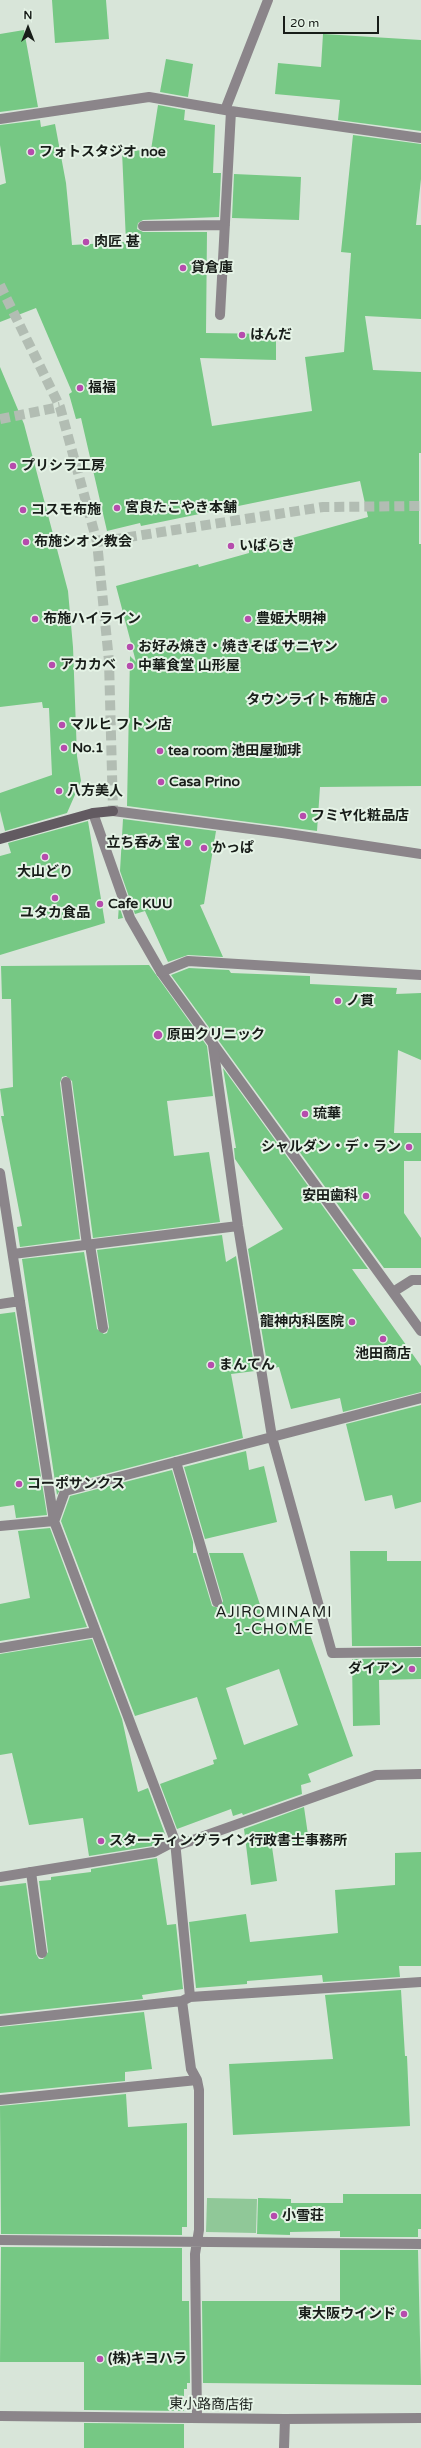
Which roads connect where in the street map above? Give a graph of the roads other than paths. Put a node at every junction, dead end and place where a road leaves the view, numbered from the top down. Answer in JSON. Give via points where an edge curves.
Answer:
{"nodes":[{"id":1,"x":268,"y":0,"type":"edge"},
{"id":2,"x":228,"y":111,"type":"junction"},
{"id":3,"x":0,"y":119,"type":"edge"},
{"id":4,"x":421,"y":138,"type":"edge"},
{"id":5,"x":225,"y":225,"type":"junction"},
{"id":6,"x":143,"y":226,"type":"dead end"},
{"id":7,"x":220,"y":315,"type":"dead end"},
{"id":8,"x":113,"y":811,"type":"joint"},
{"id":9,"x":93,"y":813,"type":"junction"},
{"id":10,"x":0,"y":839,"type":"edge"},
{"id":11,"x":421,"y":854,"type":"edge"},
{"id":12,"x":161,"y":972,"type":"junction"},
{"id":13,"x":421,"y":975,"type":"edge"},
{"id":14,"x":213,"y":1045,"type":"junction"},
{"id":15,"x":66,"y":1082,"type":"dead end"},
{"id":16,"x":0,"y":1173,"type":"edge"},
{"id":17,"x":238,"y":1226,"type":"junction"},
{"id":18,"x":88,"y":1245,"type":"junction"},
{"id":19,"x":13,"y":1254,"type":"junction"},
{"id":20,"x":421,"y":1280,"type":"edge"},
{"id":21,"x":393,"y":1292,"type":"junction"},
{"id":22,"x":20,"y":1301,"type":"junction"},
{"id":23,"x":0,"y":1304,"type":"edge"},
{"id":24,"x":102,"y":1328,"type":"dead end"},
{"id":25,"x":421,"y":1331,"type":"edge"},
{"id":26,"x":421,"y":1398,"type":"edge"},
{"id":27,"x":272,"y":1437,"type":"junction"},
{"id":28,"x":176,"y":1462,"type":"junction"},
{"id":29,"x":54,"y":1521,"type":"junction"},
{"id":30,"x":0,"y":1526,"type":"edge"},
{"id":31,"x":216,"y":1602,"type":"dead end"},
{"id":32,"x":96,"y":1632,"type":"junction"},
{"id":33,"x":0,"y":1648,"type":"edge"},
{"id":34,"x":421,"y":1652,"type":"edge"},
{"id":35,"x":421,"y":1774,"type":"edge"},
{"id":36,"x":175,"y":1844,"type":"junction"},
{"id":37,"x":31,"y":1872,"type":"junction"},
{"id":38,"x":0,"y":1877,"type":"edge"},
{"id":39,"x":42,"y":1953,"type":"dead end"},
{"id":40,"x":421,"y":1982,"type":"edge"},
{"id":41,"x":186,"y":1999,"type":"junction"},
{"id":42,"x":0,"y":2021,"type":"edge"},
{"id":43,"x":197,"y":2080,"type":"junction"},
{"id":44,"x":0,"y":2100,"type":"edge"},
{"id":45,"x":0,"y":2240,"type":"edge"},
{"id":46,"x":198,"y":2240,"type":"junction"},
{"id":47,"x":421,"y":2244,"type":"edge"},
{"id":48,"x":0,"y":2416,"type":"edge"},
{"id":49,"x":197,"y":2418,"type":"junction"},
{"id":50,"x":421,"y":2418,"type":"edge"},
{"id":51,"x":285,"y":2419,"type":"junction"},
{"id":52,"x":284,"y":2448,"type":"edge"}],
"edges":[{"from":1,"to":2,"type":"street"},
{"from":2,"to":3,"type":"street","via":[[149,97]]},
{"from":2,"to":4,"type":"street"},
{"from":2,"to":5,"type":"street"},
{"from":5,"to":6,"type":"street"},
{"from":5,"to":7,"type":"street"},
{"from":8,"to":9,"type":"main road"},
{"from":8,"to":11,"type":"street"},
{"from":9,"to":10,"type":"main road"},
{"from":9,"to":12,"type":"street","via":[[130,918]]},
{"from":12,"to":13,"type":"street","via":[[188,961]]},
{"from":12,"to":14,"type":"street"},
{"from":14,"to":17,"type":"street"},
{"from":14,"to":21,"type":"street"},
{"from":15,"to":18,"type":"street"},
{"from":16,"to":19,"type":"street"},
{"from":17,"to":18,"type":"street"},
{"from":17,"to":27,"type":"street"},
{"from":18,"to":19,"type":"street"},
{"from":18,"to":24,"type":"street"},
{"from":19,"to":22,"type":"street"},
{"from":20,"to":21,"type":"street","via":[[412,1280]]},
{"from":21,"to":25,"type":"street"},
{"from":22,"to":23,"type":"street"},
{"from":22,"to":29,"type":"street"},
{"from":26,"to":27,"type":"street"},
{"from":27,"to":28,"type":"street"},
{"from":27,"to":34,"type":"street","via":[[332,1653]]},
{"from":28,"to":29,"type":"street","via":[[65,1491]]},
{"from":28,"to":31,"type":"street"},
{"from":29,"to":30,"type":"street"},
{"from":29,"to":32,"type":"street"},
{"from":32,"to":33,"type":"street"},
{"from":32,"to":36,"type":"street"},
{"from":35,"to":36,"type":"street","via":[[376,1775]]},
{"from":36,"to":37,"type":"street","via":[[154,1852]]},
{"from":36,"to":41,"type":"street"},
{"from":37,"to":38,"type":"street"},
{"from":37,"to":39,"type":"street"},
{"from":40,"to":41,"type":"street"},
{"from":41,"to":42,"type":"street"},
{"from":41,"to":43,"type":"street","via":[[191,2069]]},
{"from":43,"to":44,"type":"street"},
{"from":43,"to":46,"type":"street"},
{"from":45,"to":46,"type":"street"},
{"from":46,"to":47,"type":"street"},
{"from":46,"to":49,"type":"street","via":[[195,2254]]},
{"from":48,"to":49,"type":"street","name":"東小路商店街"},
{"from":49,"to":51,"type":"street","name":"東小路商店街"},
{"from":50,"to":51,"type":"street","name":"東小路商店街"},
{"from":51,"to":52,"type":"street"}]}
